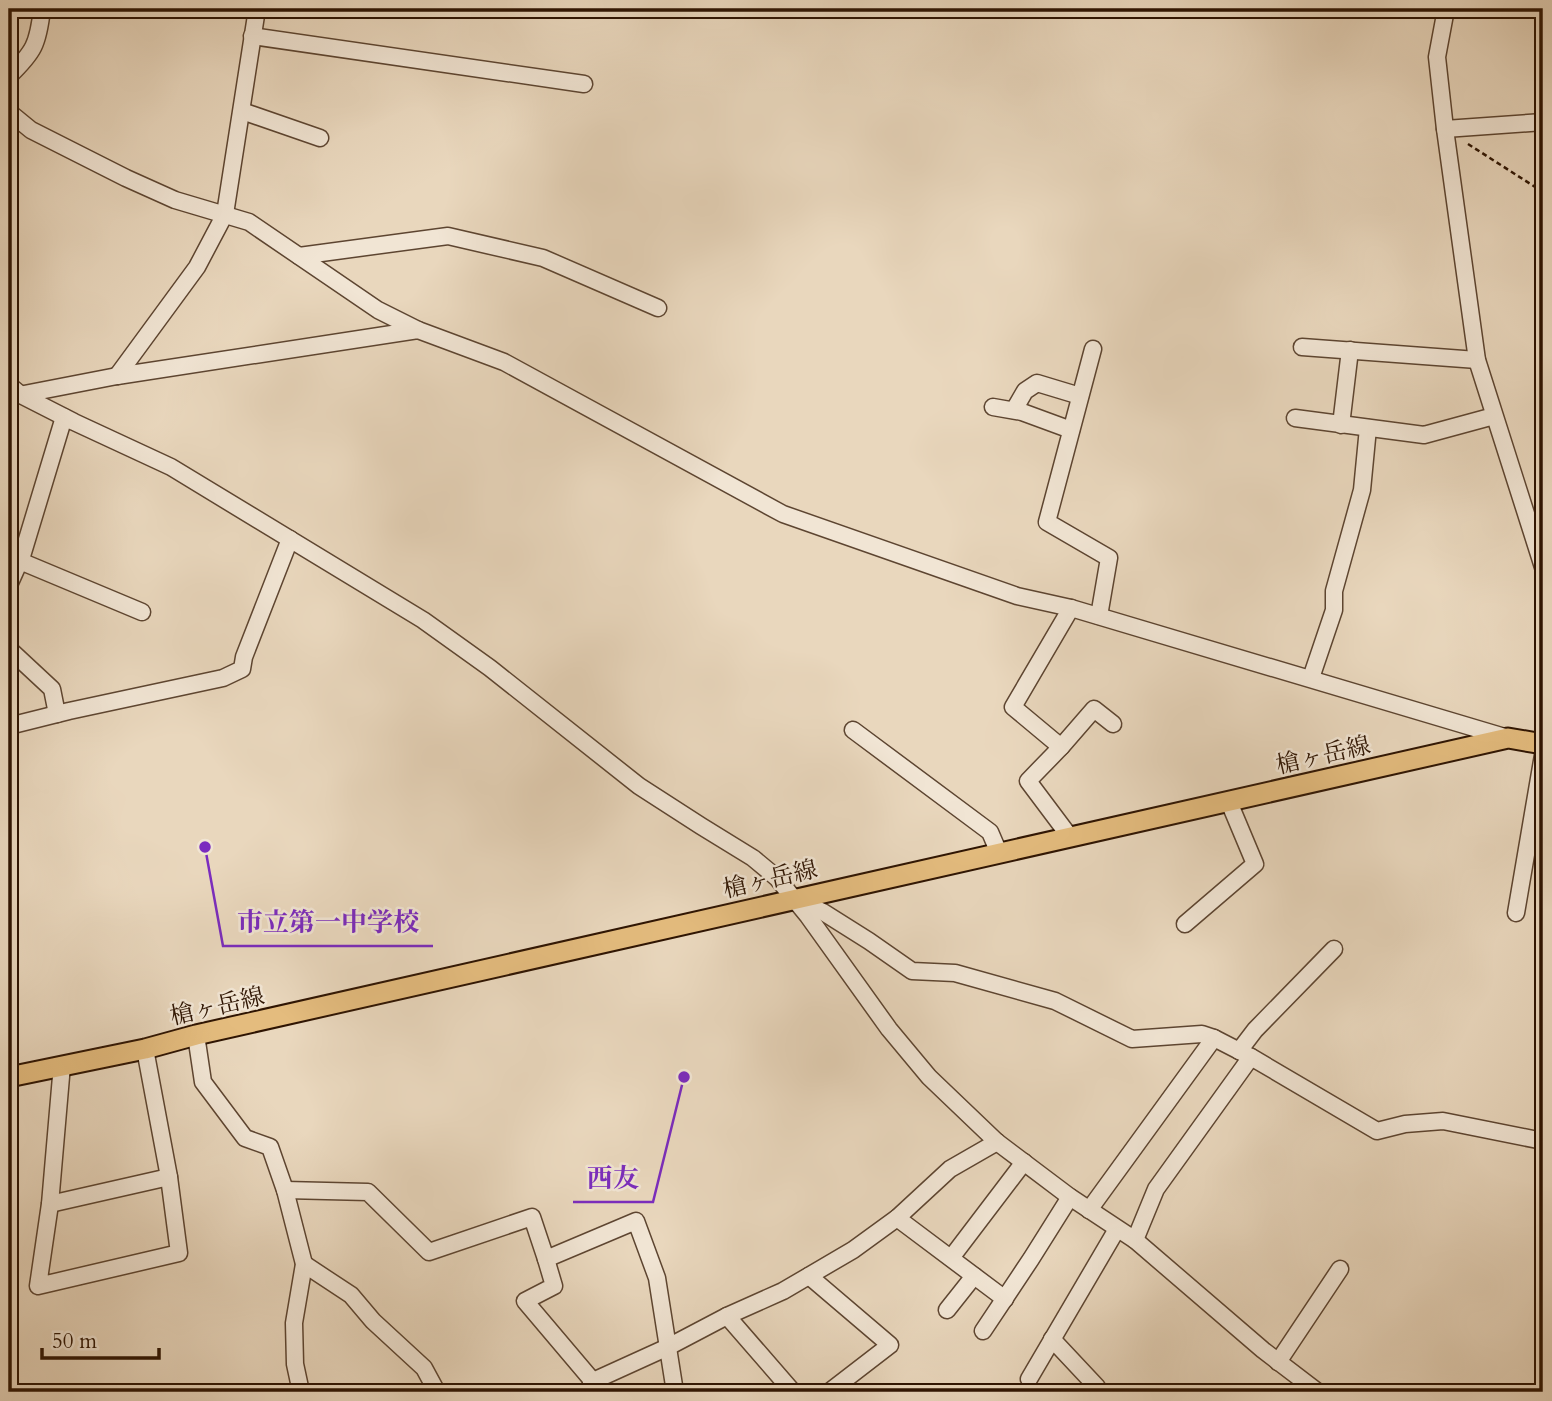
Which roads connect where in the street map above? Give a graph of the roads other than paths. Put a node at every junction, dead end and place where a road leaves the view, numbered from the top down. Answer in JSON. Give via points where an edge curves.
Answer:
{"nodes":[{"id":1,"x":43,"y":9,"type":"edge"},
{"id":2,"x":257,"y":9,"type":"edge"},
{"id":3,"x":1446,"y":9,"type":"edge"},
{"id":4,"x":252,"y":36,"type":"junction"},
{"id":5,"x":9,"y":76,"type":"edge"},
{"id":6,"x":584,"y":85,"type":"dead end"},
{"id":7,"x":9,"y":111,"type":"edge"},
{"id":8,"x":242,"y":111,"type":"junction"},
{"id":9,"x":1543,"y":122,"type":"edge"},
{"id":10,"x":1445,"y":129,"type":"junction"},
{"id":11,"x":320,"y":138,"type":"dead end"},
{"id":12,"x":225,"y":214,"type":"junction"},
{"id":13,"x":299,"y":256,"type":"junction"},
{"id":14,"x":658,"y":308,"type":"dead end"},
{"id":15,"x":418,"y":330,"type":"junction"},
{"id":16,"x":1302,"y":347,"type":"dead end"},
{"id":17,"x":1093,"y":349,"type":"dead end"},
{"id":18,"x":1350,"y":350,"type":"junction"},
{"id":19,"x":1477,"y":360,"type":"junction"},
{"id":20,"x":117,"y":376,"type":"junction"},
{"id":21,"x":13,"y":392,"type":"edge"},
{"id":22,"x":1080,"y":397,"type":"junction"},
{"id":23,"x":993,"y":407,"type":"dead end"},
{"id":24,"x":1014,"y":410,"type":"junction"},
{"id":25,"x":1494,"y":416,"type":"junction"},
{"id":26,"x":64,"y":417,"type":"junction"},
{"id":27,"x":1295,"y":418,"type":"dead end"},
{"id":28,"x":1341,"y":425,"type":"junction"},
{"id":29,"x":1368,"y":428,"type":"junction"},
{"id":30,"x":1072,"y":430,"type":"junction"},
{"id":31,"x":290,"y":539,"type":"junction"},
{"id":32,"x":20,"y":561,"type":"junction"},
{"id":33,"x":1543,"y":567,"type":"edge"},
{"id":34,"x":9,"y":584,"type":"edge"},
{"id":35,"x":1071,"y":608,"type":"junction"},
{"id":36,"x":142,"y":612,"type":"dead end"},
{"id":37,"x":1099,"y":616,"type":"junction"},
{"id":38,"x":9,"y":649,"type":"edge"},
{"id":39,"x":1311,"y":678,"type":"junction"},
{"id":40,"x":57,"y":714,"type":"junction"},
{"id":41,"x":1112,"y":724,"type":"dead end"},
{"id":42,"x":9,"y":726,"type":"edge"},
{"id":43,"x":853,"y":730,"type":"dead end"},
{"id":44,"x":1508,"y":738,"type":"junction"},
{"id":45,"x":1543,"y":744,"type":"edge"},
{"id":46,"x":1060,"y":747,"type":"junction"},
{"id":47,"x":1543,"y":755,"type":"edge"},
{"id":48,"x":1229,"y":802,"type":"junction"},
{"id":49,"x":1070,"y":837,"type":"junction"},
{"id":50,"x":999,"y":853,"type":"junction"},
{"id":51,"x":794,"y":899,"type":"junction"},
{"id":52,"x":1516,"y":913,"type":"dead end"},
{"id":53,"x":1185,"y":924,"type":"dead end"},
{"id":54,"x":1334,"y":949,"type":"dead end"},
{"id":55,"x":197,"y":1035,"type":"junction"},
{"id":56,"x":1214,"y":1038,"type":"junction"},
{"id":57,"x":145,"y":1049,"type":"junction"},
{"id":58,"x":1245,"y":1054,"type":"junction"},
{"id":59,"x":62,"y":1065,"type":"junction"},
{"id":60,"x":9,"y":1077,"type":"edge"},
{"id":61,"x":1543,"y":1141,"type":"edge"},
{"id":62,"x":997,"y":1142,"type":"junction"},
{"id":63,"x":1024,"y":1162,"type":"junction"},
{"id":64,"x":169,"y":1177,"type":"junction"},
{"id":65,"x":285,"y":1190,"type":"junction"},
{"id":66,"x":1070,"y":1197,"type":"junction"},
{"id":67,"x":50,"y":1204,"type":"junction"},
{"id":68,"x":1089,"y":1210,"type":"junction"},
{"id":69,"x":897,"y":1218,"type":"junction"},
{"id":70,"x":1117,"y":1229,"type":"junction"},
{"id":71,"x":1135,"y":1240,"type":"junction"},
{"id":72,"x":951,"y":1258,"type":"junction"},
{"id":73,"x":546,"y":1259,"type":"junction"},
{"id":74,"x":304,"y":1264,"type":"junction"},
{"id":75,"x":1340,"y":1269,"type":"dead end"},
{"id":76,"x":809,"y":1276,"type":"junction"},
{"id":77,"x":974,"y":1276,"type":"junction"},
{"id":78,"x":1004,"y":1299,"type":"junction"},
{"id":79,"x":947,"y":1310,"type":"dead end"},
{"id":80,"x":727,"y":1316,"type":"junction"},
{"id":81,"x":982,"y":1331,"type":"dead end"},
{"id":82,"x":1052,"y":1339,"type":"junction"},
{"id":83,"x":668,"y":1347,"type":"junction"},
{"id":84,"x":1278,"y":1362,"type":"junction"},
{"id":85,"x":1029,"y":1379,"type":"dead end"},
{"id":86,"x":596,"y":1387,"type":"edge"},
{"id":87,"x":1097,"y":1387,"type":"dead end"},
{"id":88,"x":301,"y":1392,"type":"edge"},
{"id":89,"x":437,"y":1392,"type":"edge"},
{"id":90,"x":675,"y":1392,"type":"edge"},
{"id":91,"x":793,"y":1392,"type":"edge"},
{"id":92,"x":829,"y":1392,"type":"edge"},
{"id":93,"x":1318,"y":1392,"type":"edge"}],
"edges":[{"from":1,"to":5,"type":"street","via":[[40,33],[29,57]]},
{"from":2,"to":4,"type":"street"},
{"from":3,"to":10,"type":"street","via":[[1437,57]]},
{"from":4,"to":6,"type":"street"},
{"from":4,"to":8,"type":"street"},
{"from":7,"to":12,"type":"street","via":[[31,130],[126,178],[175,200]]},
{"from":8,"to":11,"type":"street"},
{"from":8,"to":12,"type":"street"},
{"from":9,"to":10,"type":"street"},
{"from":10,"to":19,"type":"street"},
{"from":12,"to":13,"type":"street","via":[[249,222]]},
{"from":12,"to":20,"type":"street","via":[[197,267]]},
{"from":13,"to":14,"type":"street","via":[[448,236],[542,258]]},
{"from":13,"to":15,"type":"street","via":[[378,310]]},
{"from":15,"to":20,"type":"street"},
{"from":15,"to":35,"type":"street","via":[[505,362],[783,514],[1017,596]]},
{"from":16,"to":18,"type":"street"},
{"from":17,"to":22,"type":"street"},
{"from":18,"to":19,"type":"street"},
{"from":18,"to":28,"type":"street"},
{"from":19,"to":25,"type":"street"},
{"from":20,"to":21,"type":"street"},
{"from":21,"to":26,"type":"street"},
{"from":22,"to":24,"type":"street","via":[[1037,383],[1025,391]]},
{"from":22,"to":30,"type":"street"},
{"from":23,"to":24,"type":"street"},
{"from":24,"to":30,"type":"street"},
{"from":25,"to":29,"type":"street","via":[[1424,435]]},
{"from":25,"to":33,"type":"street"},
{"from":26,"to":31,"type":"street","via":[[171,467]]},
{"from":26,"to":32,"type":"street"},
{"from":27,"to":28,"type":"street"},
{"from":28,"to":29,"type":"street"},
{"from":29,"to":39,"type":"street","via":[[1362,490],[1334,591],[1334,610]]},
{"from":30,"to":37,"type":"street","via":[[1047,522],[1109,558]]},
{"from":31,"to":40,"type":"street","via":[[242,669],[223,678]]},
{"from":31,"to":51,"type":"street","via":[[423,620],[639,786],[752,858]]},
{"from":32,"to":34,"type":"street"},
{"from":32,"to":36,"type":"street"},
{"from":35,"to":37,"type":"street"},
{"from":35,"to":46,"type":"street","via":[[1013,707]]},
{"from":37,"to":39,"type":"street"},
{"from":38,"to":40,"type":"street","via":[[52,689]]},
{"from":39,"to":44,"type":"street"},
{"from":40,"to":42,"type":"street"},
{"from":41,"to":46,"type":"street","via":[[1094,709]]},
{"from":43,"to":50,"type":"street","via":[[990,832]]},
{"from":44,"to":45,"type":"main road","name":"槍ヶ岳線"},
{"from":44,"to":48,"type":"main road","name":"槍ヶ岳線"},
{"from":46,"to":49,"type":"street","via":[[1028,781]]},
{"from":47,"to":52,"type":"street"},
{"from":48,"to":49,"type":"main road","name":"槍ヶ岳線"},
{"from":48,"to":53,"type":"street","via":[[1255,864]]},
{"from":49,"to":50,"type":"main road","name":"槍ヶ岳線"},
{"from":50,"to":51,"type":"main road","name":"槍ヶ岳線"},
{"from":51,"to":55,"type":"main road","name":"槍ヶ岳線"},
{"from":51,"to":56,"type":"street","via":[[869,940],[912,971],[955,973],[1055,1001],[1132,1039],[1202,1034]]},
{"from":51,"to":62,"type":"street","via":[[929,1077]]},
{"from":54,"to":58,"type":"street","via":[[1255,1030]]},
{"from":55,"to":57,"type":"main road","name":"槍ヶ岳線"},
{"from":55,"to":65,"type":"street","via":[[203,1082],[245,1138],[270,1147]]},
{"from":56,"to":58,"type":"street"},
{"from":56,"to":68,"type":"street"},
{"from":57,"to":59,"type":"main road","name":"槍ヶ岳線"},
{"from":57,"to":64,"type":"street"},
{"from":58,"to":61,"type":"street","via":[[1377,1131],[1443,1121]]},
{"from":58,"to":71,"type":"street","via":[[1156,1189]]},
{"from":59,"to":60,"type":"main road","name":"槍ヶ岳線"},
{"from":59,"to":67,"type":"street"},
{"from":62,"to":63,"type":"street"},
{"from":62,"to":69,"type":"street","via":[[950,1169]]},
{"from":63,"to":66,"type":"street"},
{"from":63,"to":72,"type":"street"},
{"from":64,"to":67,"type":"street"},
{"from":64,"to":67,"type":"street","via":[[179,1253],[38,1286]]},
{"from":65,"to":73,"type":"street","via":[[368,1192],[429,1252],[532,1217]]},
{"from":65,"to":74,"type":"street"},
{"from":66,"to":68,"type":"street"},
{"from":66,"to":78,"type":"street"},
{"from":68,"to":70,"type":"street"},
{"from":69,"to":72,"type":"street"},
{"from":69,"to":76,"type":"street"},
{"from":70,"to":71,"type":"street"},
{"from":70,"to":82,"type":"street"},
{"from":71,"to":84,"type":"street"},
{"from":72,"to":77,"type":"street"},
{"from":73,"to":83,"type":"street","via":[[636,1221],[657,1278]]},
{"from":73,"to":86,"type":"street","via":[[554,1286],[525,1301]]},
{"from":74,"to":88,"type":"street","via":[[294,1323]]},
{"from":74,"to":89,"type":"street","via":[[351,1295],[424,1368]]},
{"from":75,"to":84,"type":"street"},
{"from":76,"to":80,"type":"street"},
{"from":76,"to":92,"type":"street","via":[[890,1345]]},
{"from":77,"to":78,"type":"street"},
{"from":77,"to":79,"type":"street"},
{"from":78,"to":81,"type":"street"},
{"from":80,"to":83,"type":"street"},
{"from":80,"to":91,"type":"street"},
{"from":82,"to":85,"type":"street"},
{"from":82,"to":87,"type":"street"},
{"from":83,"to":86,"type":"street"},
{"from":83,"to":90,"type":"street"},
{"from":84,"to":93,"type":"street"}]}
